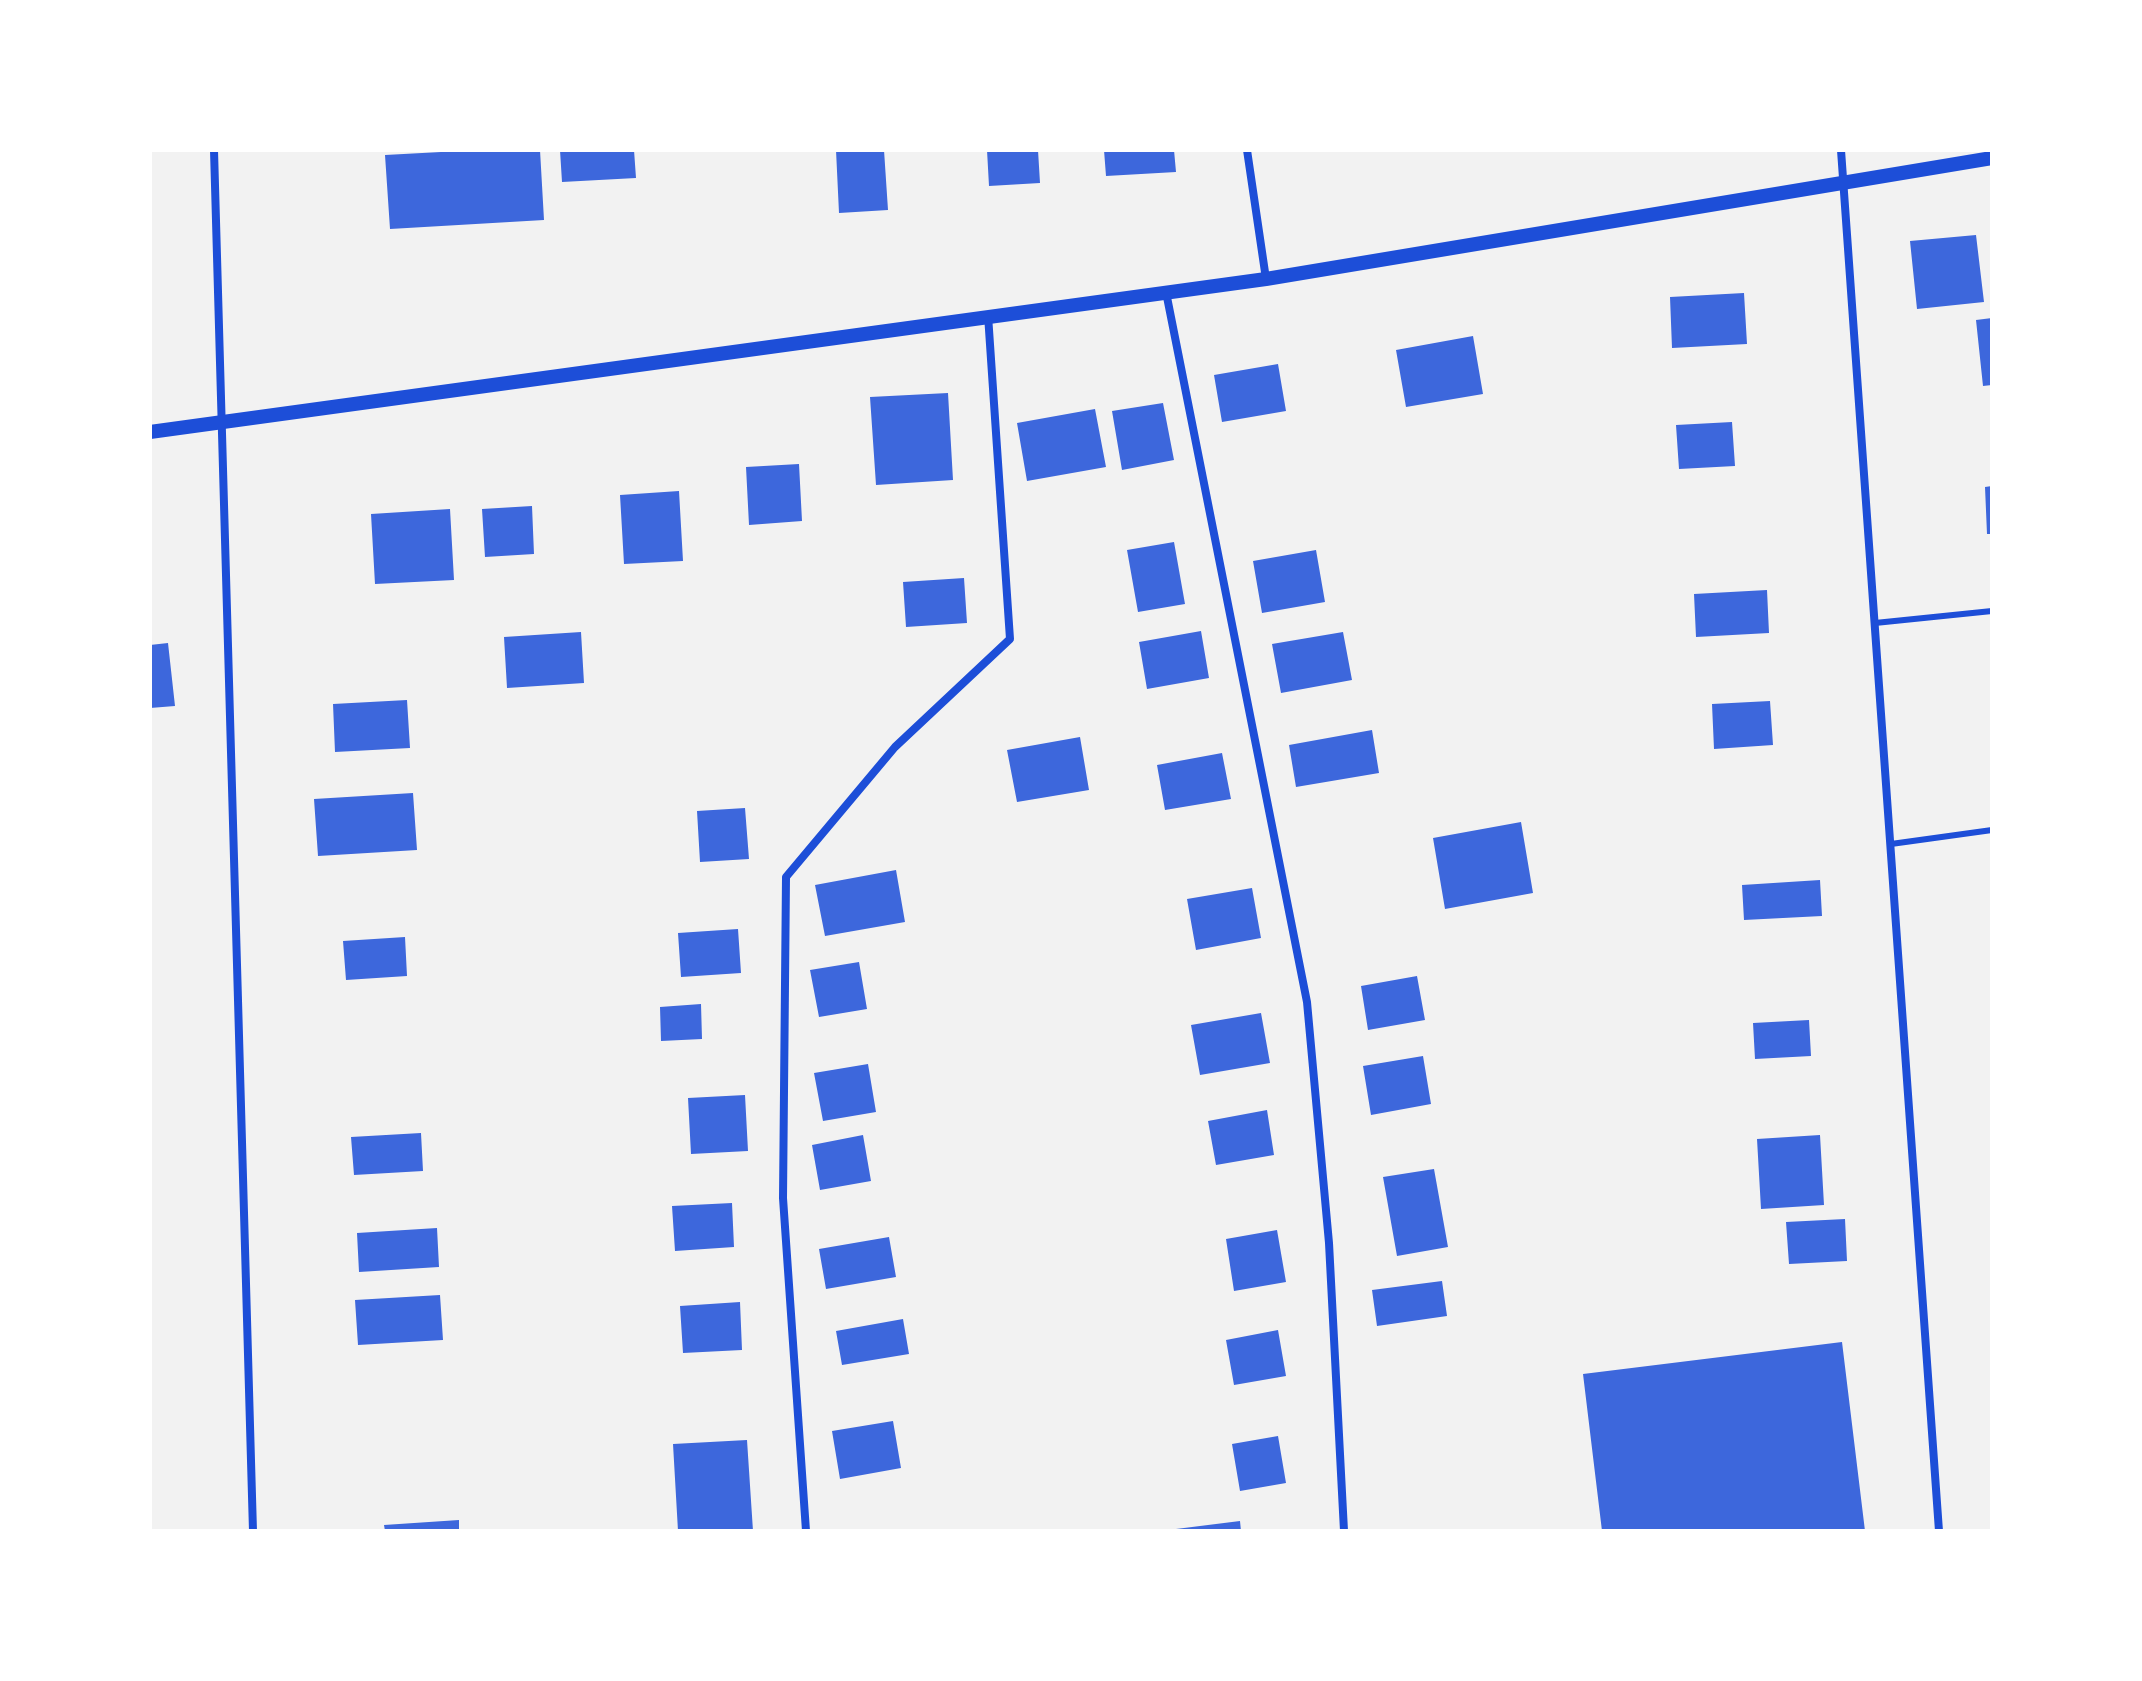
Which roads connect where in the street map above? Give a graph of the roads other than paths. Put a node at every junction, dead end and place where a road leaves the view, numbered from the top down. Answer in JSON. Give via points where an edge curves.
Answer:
{"nodes":[{"id":1,"x":214,"y":150,"type":"edge"},
{"id":2,"x":1247,"y":150,"type":"edge"},
{"id":3,"x":1841,"y":150,"type":"edge"},
{"id":4,"x":1992,"y":158,"type":"edge"},
{"id":5,"x":1844,"y":182,"type":"junction"},
{"id":6,"x":1266,"y":279,"type":"junction"},
{"id":7,"x":1166,"y":292,"type":"junction"},
{"id":8,"x":988,"y":315,"type":"junction"},
{"id":9,"x":221,"y":420,"type":"junction"},
{"id":10,"x":150,"y":432,"type":"edge"},
{"id":11,"x":1992,"y":611,"type":"edge"},
{"id":12,"x":1875,"y":623,"type":"junction"},
{"id":13,"x":1992,"y":830,"type":"edge"},
{"id":14,"x":1891,"y":844,"type":"junction"},
{"id":15,"x":253,"y":1531,"type":"edge"},
{"id":16,"x":806,"y":1531,"type":"edge"},
{"id":17,"x":1344,"y":1531,"type":"edge"},
{"id":18,"x":1939,"y":1531,"type":"edge"}],
"edges":[{"from":1,"to":9,"type":"street"},
{"from":2,"to":6,"type":"street"},
{"from":3,"to":5,"type":"street"},
{"from":4,"to":5,"type":"street"},
{"from":5,"to":6,"type":"street"},
{"from":5,"to":12,"type":"street"},
{"from":6,"to":7,"type":"street"},
{"from":7,"to":8,"type":"street"},
{"from":7,"to":17,"type":"street","via":[[1307,1002],[1329,1243]]},
{"from":8,"to":9,"type":"street"},
{"from":8,"to":16,"type":"street","via":[[1010,639],[895,747],[786,877],[783,1198]]},
{"from":9,"to":10,"type":"street"},
{"from":9,"to":15,"type":"street"},
{"from":11,"to":12,"type":"lane"},
{"from":12,"to":14,"type":"street"},
{"from":13,"to":14,"type":"lane"},
{"from":14,"to":18,"type":"street"}]}
